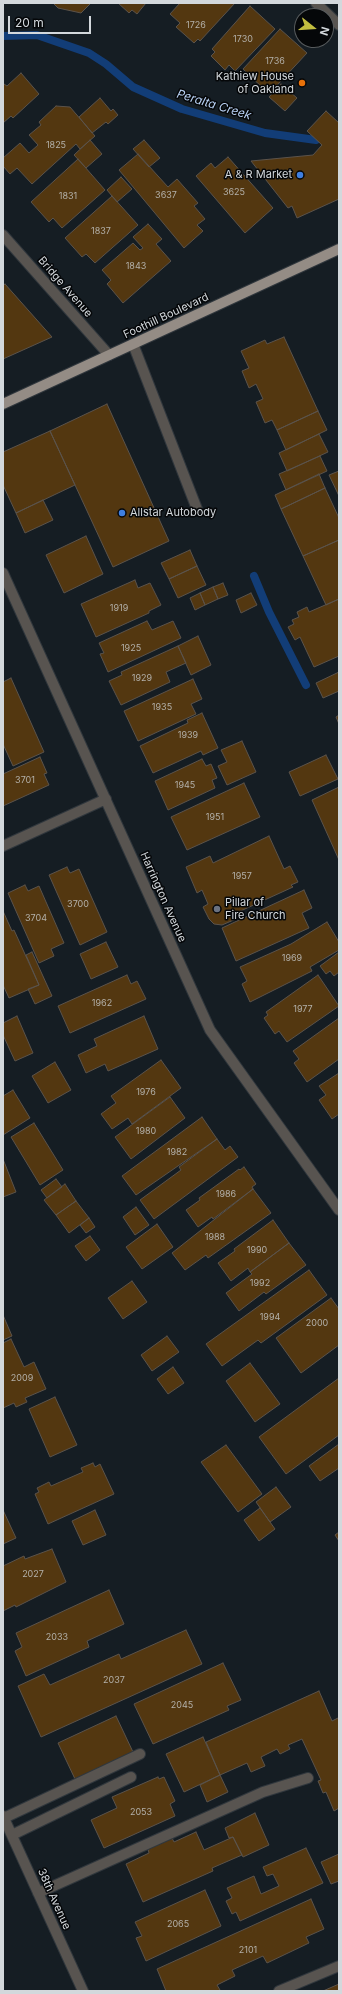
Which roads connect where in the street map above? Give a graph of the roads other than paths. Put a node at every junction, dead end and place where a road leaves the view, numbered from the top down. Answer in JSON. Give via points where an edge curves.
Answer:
{"nodes":[{"id":1,"x":316,"y":3,"type":"edge"},
{"id":2,"x":339,"y":25,"type":"edge"},
{"id":3,"x":3,"y":235,"type":"edge"},
{"id":4,"x":339,"y":249,"type":"edge"},
{"id":5,"x":133,"y":344,"type":"junction"},
{"id":6,"x":109,"y":355,"type":"junction"},
{"id":7,"x":3,"y":404,"type":"edge"},
{"id":8,"x":197,"y":509,"type":"dead end"},
{"id":9,"x":3,"y":573,"type":"edge"},
{"id":10,"x":106,"y":799,"type":"junction"},
{"id":11,"x":3,"y":846,"type":"edge"},
{"id":12,"x":339,"y":1210,"type":"edge"},
{"id":13,"x":140,"y":1754,"type":"dead end"},
{"id":14,"x":131,"y":1777,"type":"dead end"},
{"id":15,"x":308,"y":1778,"type":"dead end"},
{"id":16,"x":4,"y":1817,"type":"edge"},
{"id":17,"x":12,"y":1835,"type":"junction"},
{"id":18,"x":38,"y":1893,"type":"junction"},
{"id":19,"x":339,"y":1966,"type":"edge"},
{"id":20,"x":82,"y":1991,"type":"edge"},
{"id":21,"x":279,"y":1991,"type":"edge"}],
"edges":[{"from":1,"to":2,"type":"street"},
{"from":3,"to":6,"type":"street","name":"Bridge Avenue"},
{"from":4,"to":5,"type":"main road","name":"Foothill Boulevard"},
{"from":5,"to":6,"type":"main road","name":"Foothill Boulevard"},
{"from":5,"to":8,"type":"street"},
{"from":6,"to":7,"type":"main road","name":"Foothill Boulevard"},
{"from":9,"to":10,"type":"street","name":"Harrington Avenue"},
{"from":10,"to":11,"type":"street"},
{"from":10,"to":12,"type":"street","name":"Harrington Avenue","via":[[210,1030]]},
{"from":13,"to":16,"type":"street"},
{"from":14,"to":17,"type":"street"},
{"from":15,"to":18,"type":"street","via":[[263,1792]]},
{"from":16,"to":17,"type":"street","name":"38th Avenue"},
{"from":17,"to":18,"type":"street","name":"38th Avenue"},
{"from":18,"to":20,"type":"street","name":"38th Avenue"},
{"from":19,"to":21,"type":"street"}]}
